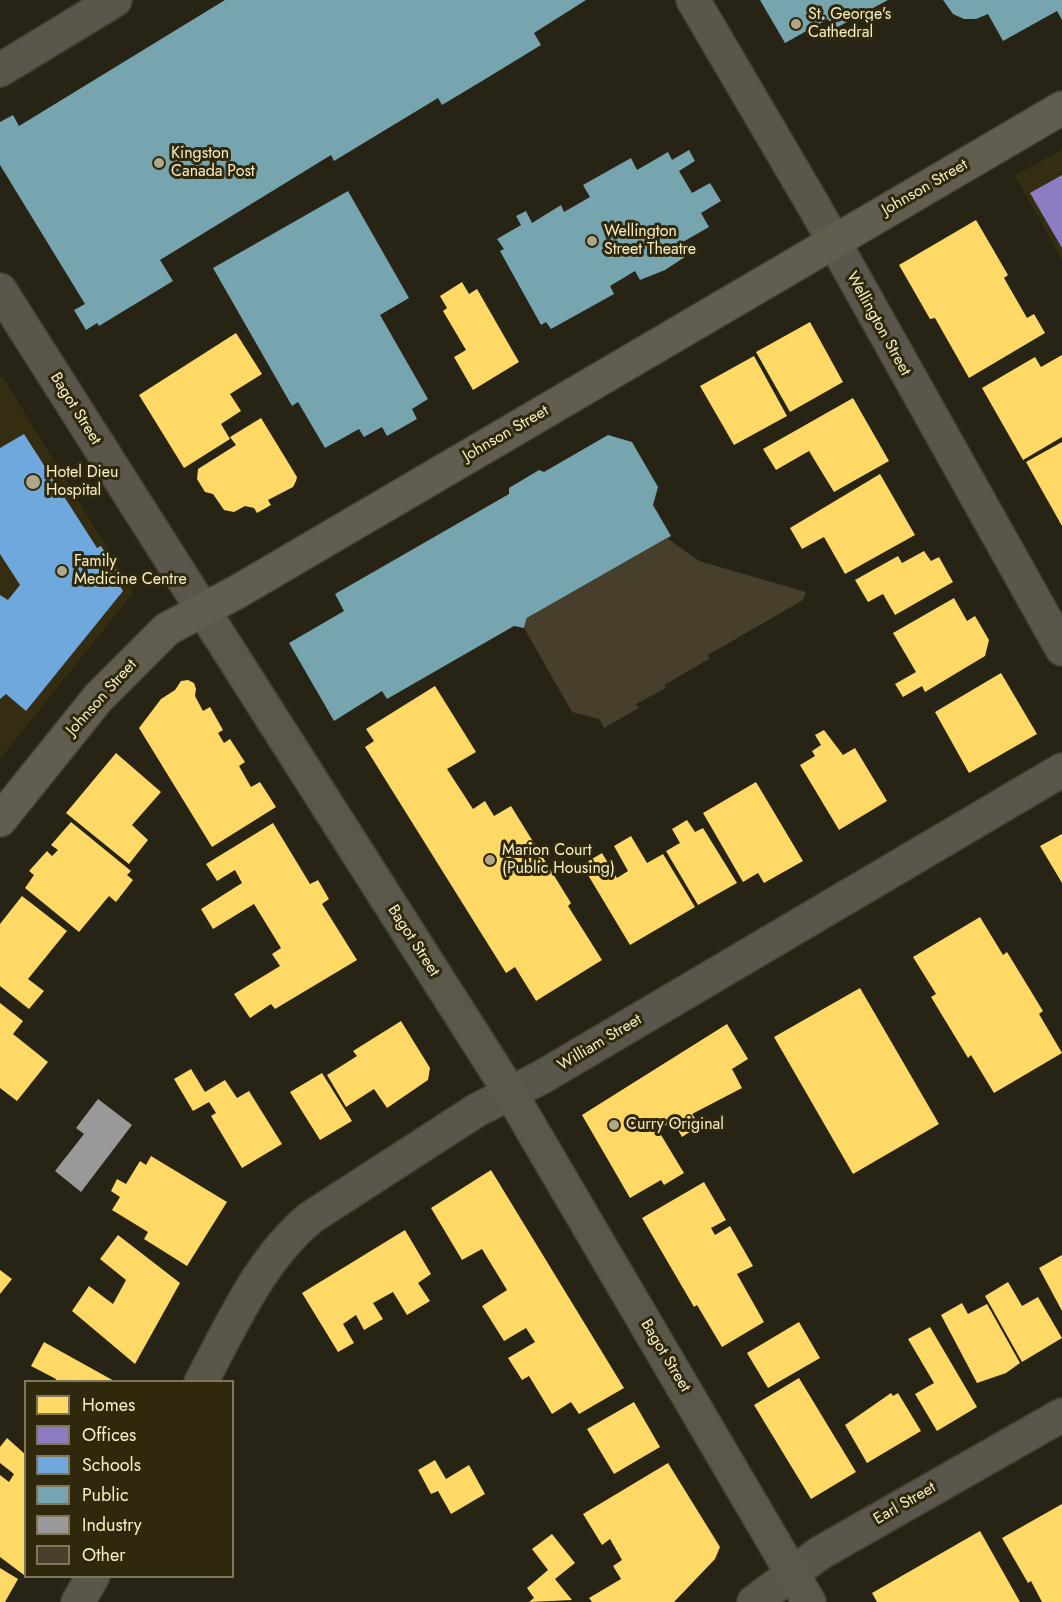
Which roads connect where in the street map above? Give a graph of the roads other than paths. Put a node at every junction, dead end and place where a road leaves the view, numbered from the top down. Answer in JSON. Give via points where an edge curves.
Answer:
{"nodes":[{"id":1,"x":115,"y":0,"type":"edge"},
{"id":2,"x":693,"y":0,"type":"edge"},
{"id":3,"x":0,"y":70,"type":"edge"},
{"id":4,"x":1062,"y":108,"type":"edge"},
{"id":5,"x":832,"y":243,"type":"junction"},
{"id":6,"x":0,"y":290,"type":"edge"},
{"id":7,"x":203,"y":609,"type":"junction"},
{"id":8,"x":1062,"y":649,"type":"edge"},
{"id":9,"x":1062,"y":770,"type":"edge"},
{"id":10,"x":0,"y":820,"type":"edge"},
{"id":11,"x":511,"y":1094,"type":"junction"},
{"id":12,"x":202,"y":1380,"type":"edge"},
{"id":13,"x":1062,"y":1415,"type":"edge"},
{"id":14,"x":792,"y":1573,"type":"junction"},
{"id":15,"x":92,"y":1578,"type":"edge"},
{"id":16,"x":78,"y":1602,"type":"edge"},
{"id":17,"x":754,"y":1602,"type":"edge"},
{"id":18,"x":809,"y":1602,"type":"edge"}],
"edges":[{"from":1,"to":3,"type":"street"},
{"from":2,"to":5,"type":"street","name":"Wellington Street"},
{"from":4,"to":5,"type":"main road","name":"Johnson Street"},
{"from":5,"to":7,"type":"main road","name":"Johnson Street"},
{"from":5,"to":8,"type":"street","name":"Wellington Street"},
{"from":6,"to":7,"type":"street","name":"Bagot Street"},
{"from":7,"to":10,"type":"main road","name":"Johnson Street","via":[[167,629],[98,698]]},
{"from":7,"to":11,"type":"main road","name":"Bagot Street"},
{"from":9,"to":11,"type":"street","name":"William Street"},
{"from":11,"to":12,"type":"street","name":"William Street","via":[[477,1110],[291,1234],[270,1260]]},
{"from":11,"to":14,"type":"main road","name":"Bagot Street"},
{"from":13,"to":14,"type":"street","name":"Earl Street","via":[[820,1553]]},
{"from":14,"to":17,"type":"street","name":"Earl Street"},
{"from":14,"to":18,"type":"main road","name":"Bagot Street"},
{"from":15,"to":16,"type":"street"}]}
